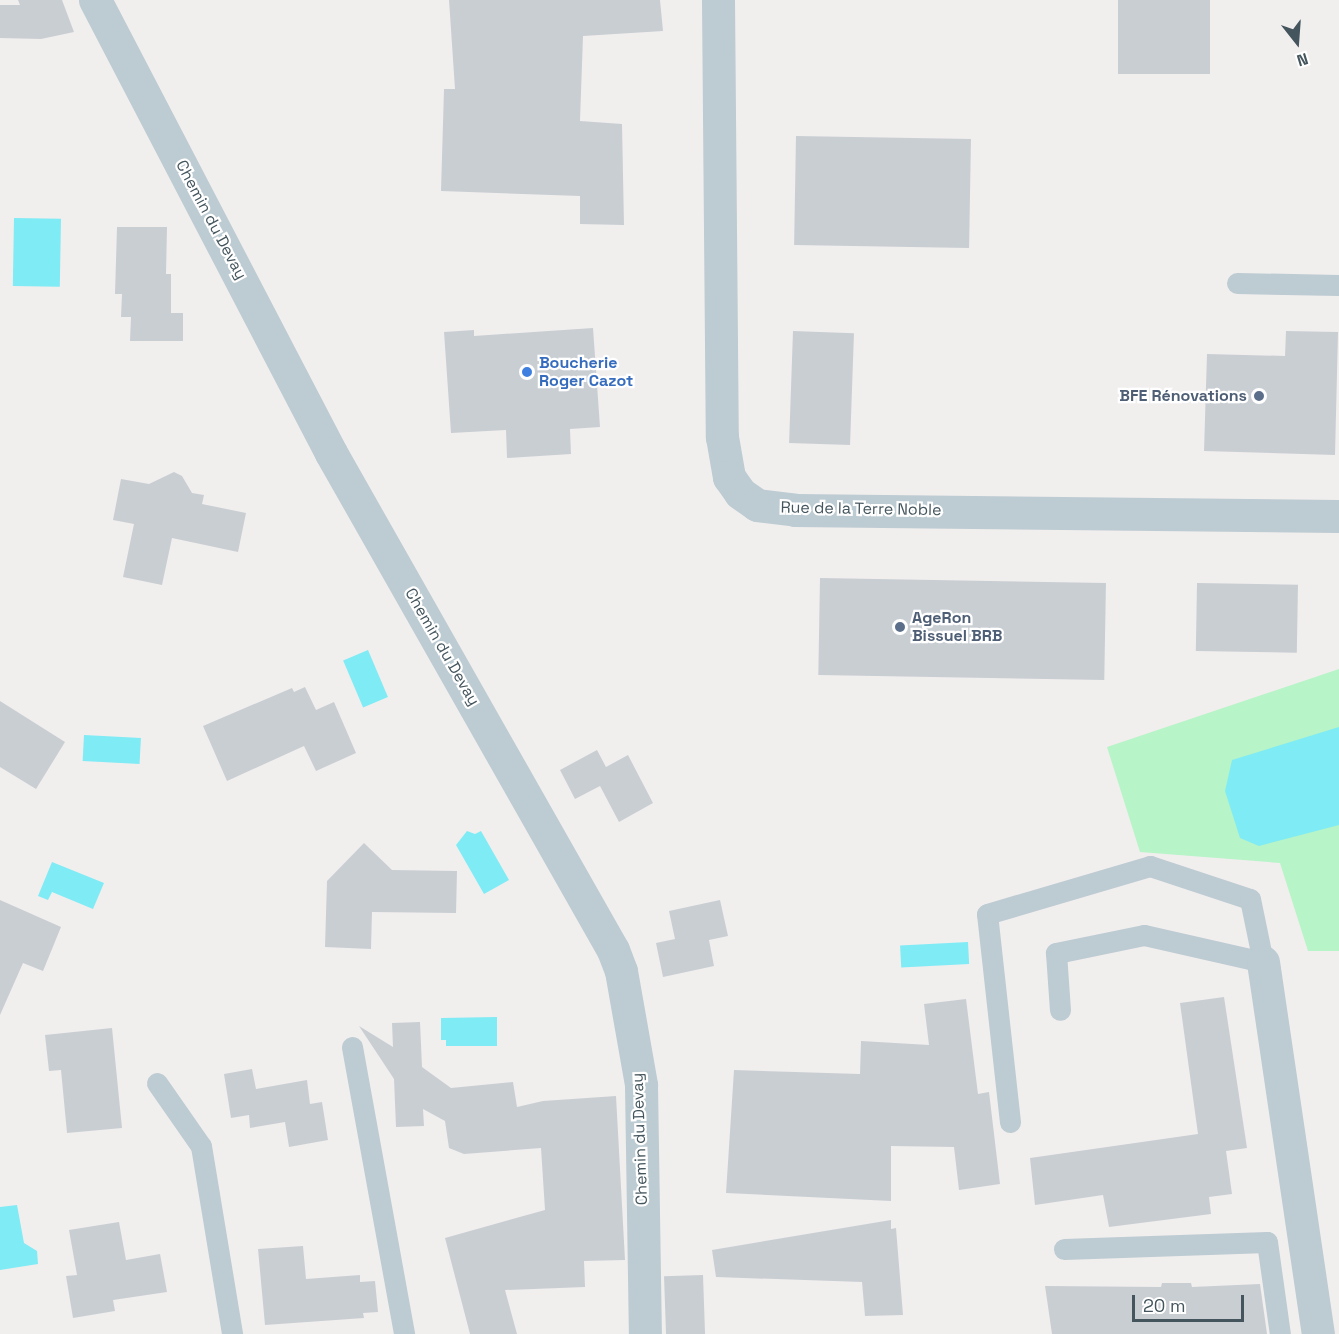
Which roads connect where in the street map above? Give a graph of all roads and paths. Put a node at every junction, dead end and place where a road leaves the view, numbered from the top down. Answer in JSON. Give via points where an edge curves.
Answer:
{"nodes":[{"id":1,"x":95,"y":0,"type":"edge"},
{"id":2,"x":718,"y":0,"type":"edge"},
{"id":3,"x":1237,"y":283,"type":"dead end"},
{"id":4,"x":1339,"y":285,"type":"edge"},
{"id":5,"x":1339,"y":516,"type":"edge"},
{"id":6,"x":1263,"y":962,"type":"junction"},
{"id":7,"x":1060,"y":1010,"type":"dead end"},
{"id":8,"x":352,"y":1047,"type":"dead end"},
{"id":9,"x":157,"y":1083,"type":"dead end"},
{"id":10,"x":1010,"y":1122,"type":"dead end"},
{"id":11,"x":1064,"y":1249,"type":"dead end"},
{"id":12,"x":232,"y":1334,"type":"edge"},
{"id":13,"x":404,"y":1334,"type":"edge"},
{"id":14,"x":645,"y":1334,"type":"edge"},
{"id":15,"x":1280,"y":1334,"type":"edge"},
{"id":16,"x":1318,"y":1334,"type":"edge"}],
"edges":[{"from":1,"to":14,"type":"street","name":"Chemin du Devay","via":[[330,453],[613,950],[621,970],[641,1085]]},
{"from":2,"to":5,"type":"street","name":"Rue de la Terre Noble","via":[[722,437],[729,477],[740,493],[757,505],[795,510]]},
{"from":3,"to":4,"type":"lane"},
{"from":6,"to":7,"type":"lane","via":[[1144,935],[1056,953]]},
{"from":6,"to":10,"type":"lane","via":[[1250,900],[1150,866],[987,914]]},
{"from":6,"to":16,"type":"street"},
{"from":8,"to":13,"type":"lane"},
{"from":9,"to":12,"type":"lane","via":[[201,1146]]},
{"from":11,"to":15,"type":"lane","via":[[1267,1242]]}]}
